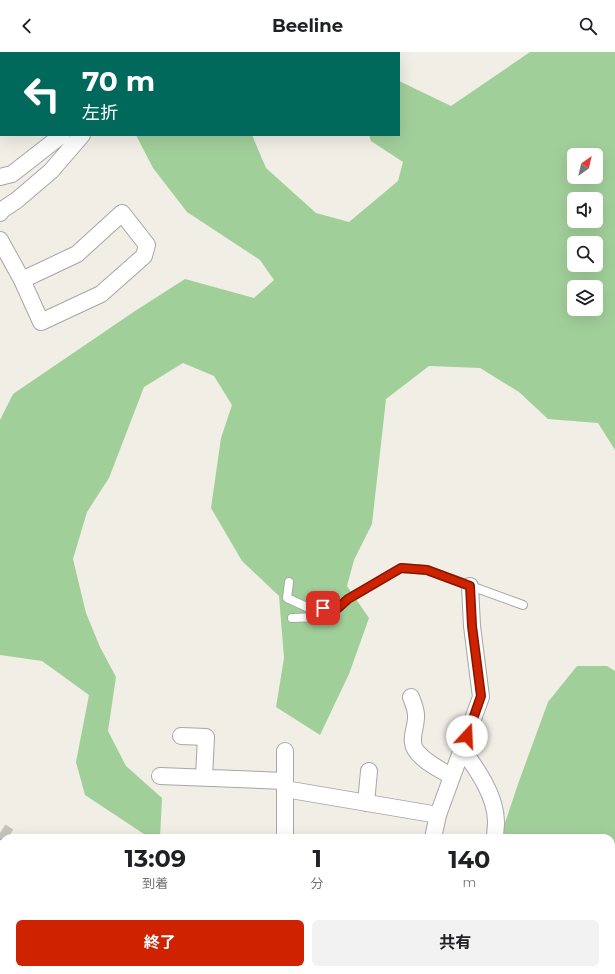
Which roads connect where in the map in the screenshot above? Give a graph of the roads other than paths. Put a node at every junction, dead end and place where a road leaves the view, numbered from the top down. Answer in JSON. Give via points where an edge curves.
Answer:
{"nodes":[{"id":1,"x":61,"y":136,"type":"edge"},
{"id":2,"x":81,"y":136,"type":"edge"},
{"id":3,"x":0,"y":177,"type":"edge"},
{"id":4,"x":0,"y":213,"type":"edge"},
{"id":5,"x":0,"y":240,"type":"edge"},
{"id":6,"x":22,"y":280,"type":"junction"},
{"id":7,"x":290,"y":582,"type":"dead end"},
{"id":8,"x":470,"y":586,"type":"junction"},
{"id":9,"x":524,"y":605,"type":"dead end"},
{"id":10,"x":338,"y":608,"type":"junction"},
{"id":11,"x":292,"y":618,"type":"dead end"},
{"id":12,"x":411,"y":697,"type":"dead end"},
{"id":13,"x":181,"y":736,"type":"dead end"},
{"id":14,"x":462,"y":749,"type":"junction"},
{"id":15,"x":285,"y":751,"type":"dead end"},
{"id":16,"x":369,"y":771,"type":"dead end"},
{"id":17,"x":160,"y":776,"type":"dead end"},
{"id":18,"x":452,"y":777,"type":"junction"},
{"id":19,"x":204,"y":778,"type":"junction"},
{"id":20,"x":285,"y":785,"type":"junction"},
{"id":21,"x":366,"y":803,"type":"junction"},
{"id":22,"x":438,"y":815,"type":"junction"},
{"id":23,"x":285,"y":834,"type":"edge"},
{"id":24,"x":434,"y":834,"type":"edge"},
{"id":25,"x":495,"y":834,"type":"edge"}],
"edges":[{"from":1,"to":3,"type":"street","via":[[12,174]]},
{"from":2,"to":4,"type":"street","via":[[51,171]]},
{"from":5,"to":6,"type":"street"},
{"from":6,"to":6,"type":"street","via":[[41,322],[101,294],[144,256],[147,245],[122,213],[77,254]]},
{"from":7,"to":10,"type":"lane","via":[[287,598],[309,608]]},
{"from":8,"to":9,"type":"lane"},
{"from":8,"to":10,"type":"lane","via":[[427,570],[401,568],[348,599]]},
{"from":8,"to":14,"type":"street","via":[[481,696]]},
{"from":10,"to":11,"type":"lane","via":[[319,617]]},
{"from":12,"to":18,"type":"street","via":[[416,717],[414,748],[421,757]]},
{"from":13,"to":19,"type":"street","via":[[206,737]]},
{"from":14,"to":18,"type":"street"},
{"from":14,"to":25,"type":"street","via":[[478,770],[492,799]]},
{"from":15,"to":20,"type":"street"},
{"from":16,"to":21,"type":"street"},
{"from":17,"to":19,"type":"street"},
{"from":18,"to":22,"type":"street"},
{"from":19,"to":20,"type":"street"},
{"from":20,"to":21,"type":"street"},
{"from":20,"to":23,"type":"street"},
{"from":21,"to":22,"type":"street"},
{"from":22,"to":24,"type":"street"}]}
